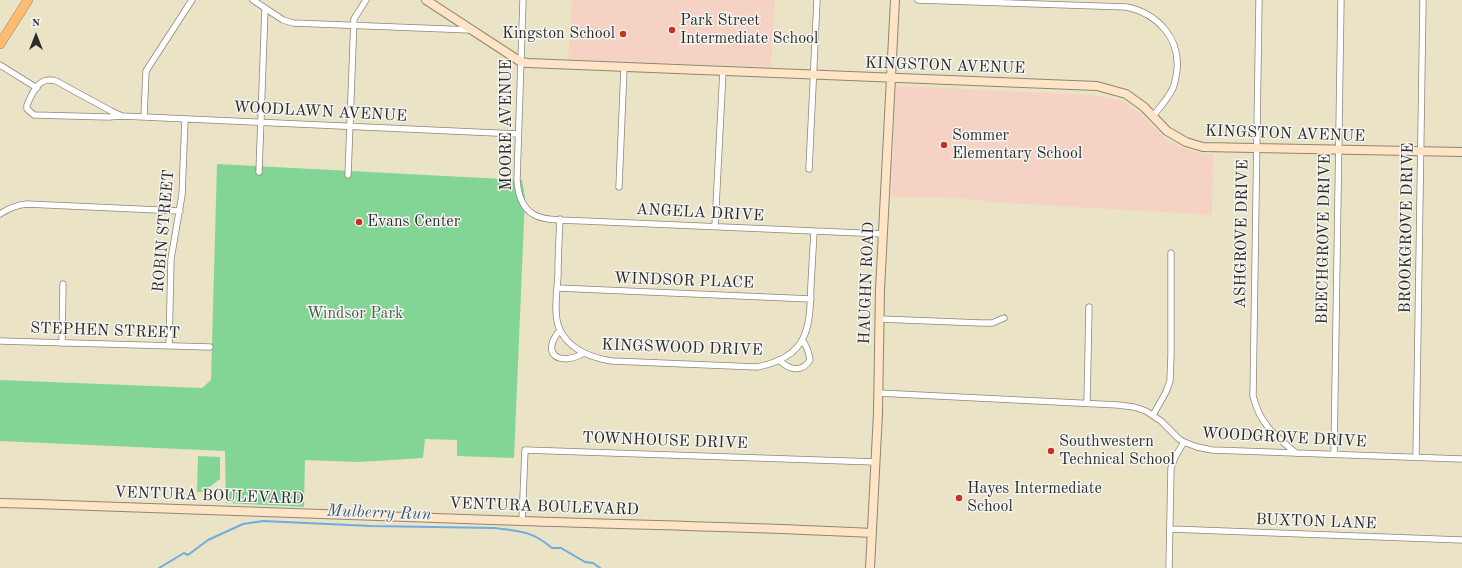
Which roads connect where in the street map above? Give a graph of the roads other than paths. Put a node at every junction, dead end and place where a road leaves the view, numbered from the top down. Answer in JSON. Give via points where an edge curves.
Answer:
{"nodes":[{"id":1,"x":28,"y":0,"type":"edge"},
{"id":2,"x":192,"y":0,"type":"edge"},
{"id":3,"x":253,"y":0,"type":"edge"},
{"id":4,"x":366,"y":0,"type":"edge"},
{"id":5,"x":426,"y":0,"type":"edge"},
{"id":6,"x":523,"y":0,"type":"edge"},
{"id":7,"x":817,"y":0,"type":"edge"},
{"id":8,"x":895,"y":0,"type":"edge"},
{"id":9,"x":918,"y":0,"type":"edge"},
{"id":10,"x":1259,"y":0,"type":"edge"},
{"id":11,"x":1341,"y":0,"type":"edge"},
{"id":12,"x":1423,"y":0,"type":"edge"},
{"id":13,"x":265,"y":8,"type":"junction"},
{"id":14,"x":354,"y":25,"type":"junction"},
{"id":15,"x":471,"y":30,"type":"junction"},
{"id":16,"x":0,"y":44,"type":"edge"},
{"id":17,"x":521,"y":62,"type":"junction"},
{"id":18,"x":0,"y":65,"type":"edge"},
{"id":19,"x":624,"y":67,"type":"junction"},
{"id":20,"x":723,"y":71,"type":"junction"},
{"id":21,"x":813,"y":75,"type":"junction"},
{"id":22,"x":891,"y":78,"type":"junction"},
{"id":23,"x":37,"y":88,"type":"junction"},
{"id":24,"x":122,"y":116,"type":"junction"},
{"id":25,"x":1153,"y":116,"type":"junction"},
{"id":26,"x":144,"y":117,"type":"junction"},
{"id":27,"x":185,"y":119,"type":"junction"},
{"id":28,"x":261,"y":122,"type":"junction"},
{"id":29,"x":350,"y":126,"type":"junction"},
{"id":30,"x":518,"y":134,"type":"junction"},
{"id":31,"x":1256,"y":149,"type":"junction"},
{"id":32,"x":1339,"y":150,"type":"junction"},
{"id":33,"x":1421,"y":151,"type":"junction"},
{"id":34,"x":1462,"y":152,"type":"edge"},
{"id":35,"x":809,"y":168,"type":"dead end"},
{"id":36,"x":259,"y":172,"type":"dead end"},
{"id":37,"x":348,"y":175,"type":"dead end"},
{"id":38,"x":619,"y":187,"type":"dead end"},
{"id":39,"x":522,"y":203,"type":"joint"},
{"id":40,"x":180,"y":211,"type":"junction"},
{"id":41,"x":0,"y":214,"type":"edge"},
{"id":42,"x":560,"y":219,"type":"junction"},
{"id":43,"x":715,"y":226,"type":"junction"},
{"id":44,"x":814,"y":231,"type":"junction"},
{"id":45,"x":883,"y":234,"type":"junction"},
{"id":46,"x":1171,"y":253,"type":"dead end"},
{"id":47,"x":63,"y":284,"type":"dead end"},
{"id":48,"x":557,"y":288,"type":"junction"},
{"id":49,"x":811,"y":299,"type":"junction"},
{"id":50,"x":1089,"y":307,"type":"dead end"},
{"id":51,"x":1004,"y":318,"type":"dead end"},
{"id":52,"x":880,"y":319,"type":"junction"},
{"id":53,"x":560,"y":330,"type":"junction"},
{"id":54,"x":802,"y":340,"type":"junction"},
{"id":55,"x":0,"y":341,"type":"edge"},
{"id":56,"x":62,"y":343,"type":"junction"},
{"id":57,"x":169,"y":346,"type":"junction"},
{"id":58,"x":210,"y":347,"type":"dead end"},
{"id":59,"x":584,"y":353,"type":"junction"},
{"id":60,"x":779,"y":360,"type":"junction"},
{"id":61,"x":878,"y":393,"type":"junction"},
{"id":62,"x":1087,"y":403,"type":"junction"},
{"id":63,"x":1153,"y":415,"type":"junction"},
{"id":64,"x":1184,"y":442,"type":"junction"},
{"id":65,"x":1296,"y":453,"type":"junction"},
{"id":66,"x":1462,"y":453,"type":"edge"},
{"id":67,"x":1334,"y":454,"type":"junction"},
{"id":68,"x":1416,"y":457,"type":"junction"},
{"id":69,"x":1459,"y":459,"type":"edge"},
{"id":70,"x":875,"y":462,"type":"junction"},
{"id":71,"x":0,"y":503,"type":"edge"},
{"id":72,"x":522,"y":521,"type":"junction"},
{"id":73,"x":1170,"y":529,"type":"junction"},
{"id":74,"x":872,"y":532,"type":"junction"},
{"id":75,"x":1462,"y":540,"type":"edge"},
{"id":76,"x":870,"y":568,"type":"edge"},
{"id":77,"x":1169,"y":568,"type":"edge"}],
"edges":[{"from":1,"to":16,"type":"main road"},
{"from":2,"to":26,"type":"street","via":[[146,71]]},
{"from":3,"to":13,"type":"street"},
{"from":4,"to":14,"type":"street","via":[[354,19]]},
{"from":5,"to":15,"type":"street","name":"KINGSTON AVENUE"},
{"from":6,"to":17,"type":"street","name":"MOORE AVENUE"},
{"from":7,"to":21,"type":"street"},
{"from":8,"to":22,"type":"street","name":"HAUGHN ROAD"},
{"from":9,"to":25,"type":"street","via":[[1127,7],[1145,12],[1164,28],[1177,54],[1176,77],[1172,89]]},
{"from":10,"to":31,"type":"street","name":"ASHGROVE DRIVE"},
{"from":11,"to":32,"type":"street","name":"BEECHGROVE DRIVE"},
{"from":12,"to":33,"type":"street","name":"BROOKGROVE DRIVE"},
{"from":13,"to":14,"type":"street","via":[[283,20],[293,23]]},
{"from":13,"to":28,"type":"street"},
{"from":14,"to":15,"type":"street"},
{"from":14,"to":29,"type":"street"},
{"from":15,"to":17,"type":"street","name":"KINGSTON AVENUE"},
{"from":17,"to":19,"type":"street","name":"KINGSTON AVENUE"},
{"from":17,"to":30,"type":"street","name":"MOORE AVENUE"},
{"from":18,"to":23,"type":"street"},
{"from":19,"to":20,"type":"street","name":"KINGSTON AVENUE"},
{"from":19,"to":38,"type":"street"},
{"from":20,"to":21,"type":"street","name":"KINGSTON AVENUE"},
{"from":20,"to":43,"type":"street"},
{"from":21,"to":22,"type":"street","name":"KINGSTON AVENUE"},
{"from":21,"to":35,"type":"street"},
{"from":22,"to":25,"type":"street","name":"KINGSTON AVENUE","via":[[1098,86],[1126,94]]},
{"from":22,"to":45,"type":"street","name":"HAUGHN ROAD"},
{"from":23,"to":24,"type":"street","name":"WOODLAWN AVENUE","via":[[45,79],[56,81]]},
{"from":23,"to":24,"type":"street","name":"WOODLAWN AVENUE","via":[[27,105],[27,109],[34,114]]},
{"from":24,"to":26,"type":"street","name":"WOODLAWN AVENUE"},
{"from":25,"to":31,"type":"street","name":"KINGSTON AVENUE","via":[[1167,131],[1193,144],[1215,148]]},
{"from":26,"to":27,"type":"street","name":"WOODLAWN AVENUE"},
{"from":27,"to":28,"type":"street","name":"WOODLAWN AVENUE"},
{"from":27,"to":40,"type":"street","name":"ROBIN STREET"},
{"from":28,"to":29,"type":"street","name":"WOODLAWN AVENUE"},
{"from":28,"to":36,"type":"street"},
{"from":29,"to":30,"type":"street","name":"WOODLAWN AVENUE"},
{"from":29,"to":37,"type":"street"},
{"from":30,"to":39,"type":"street","name":"MOORE AVENUE","via":[[517,180]]},
{"from":31,"to":32,"type":"street","name":"KINGSTON AVENUE"},
{"from":31,"to":65,"type":"street","name":"ASHGROVE DRIVE","via":[[1253,396],[1266,426]]},
{"from":32,"to":33,"type":"street","name":"KINGSTON AVENUE"},
{"from":32,"to":67,"type":"street","name":"BEECHGROVE DRIVE"},
{"from":33,"to":34,"type":"street","name":"KINGSTON AVENUE"},
{"from":33,"to":68,"type":"street","name":"BROOKGROVE DRIVE"},
{"from":39,"to":42,"type":"street","name":"ANGELA DRIVE","via":[[537,216]]},
{"from":40,"to":41,"type":"street","via":[[27,204],[8,208]]},
{"from":40,"to":57,"type":"street","name":"ROBIN STREET","via":[[172,259]]},
{"from":42,"to":43,"type":"street","name":"ANGELA DRIVE"},
{"from":42,"to":48,"type":"street"},
{"from":43,"to":44,"type":"street","name":"ANGELA DRIVE"},
{"from":44,"to":45,"type":"street","name":"ANGELA DRIVE"},
{"from":44,"to":49,"type":"street","name":"KINGSWOOD DRIVE"},
{"from":45,"to":52,"type":"street","name":"HAUGHN ROAD"},
{"from":46,"to":63,"type":"street","via":[[1170,381]]},
{"from":47,"to":56,"type":"street"},
{"from":48,"to":49,"type":"street","name":"WINDSOR PLACE"},
{"from":48,"to":53,"type":"street","via":[[556,305]]},
{"from":49,"to":54,"type":"street","name":"KINGSWOOD DRIVE","via":[[810,320]]},
{"from":50,"to":62,"type":"street"},
{"from":51,"to":52,"type":"street","via":[[992,323]]},
{"from":52,"to":61,"type":"street","name":"HAUGHN ROAD"},
{"from":53,"to":59,"type":"street","name":"KINGSWOOD DRIVE"},
{"from":53,"to":59,"type":"street","name":"KINGSWOOD DRIVE","via":[[552,348],[557,358],[569,359]]},
{"from":54,"to":60,"type":"street","name":"KINGSWOOD DRIVE","via":[[790,354]]},
{"from":54,"to":60,"type":"street","name":"KINGSWOOD DRIVE","via":[[810,354],[810,360],[805,366],[792,369]]},
{"from":55,"to":56,"type":"street","name":"STEPHEN STREET"},
{"from":56,"to":57,"type":"street","name":"STEPHEN STREET"},
{"from":57,"to":58,"type":"street","name":"STEPHEN STREET"},
{"from":59,"to":60,"type":"street","name":"KINGSWOOD DRIVE","via":[[612,361],[746,367]]},
{"from":61,"to":62,"type":"street","name":"WOODGROVE DRIVE"},
{"from":61,"to":70,"type":"street","name":"HAUGHN ROAD"},
{"from":62,"to":63,"type":"street","name":"WOODGROVE DRIVE","via":[[1134,407]]},
{"from":63,"to":64,"type":"street","name":"WOODGROVE DRIVE"},
{"from":64,"to":65,"type":"street","name":"WOODGROVE DRIVE","via":[[1212,450]]},
{"from":64,"to":73,"type":"street","via":[[1172,468]]},
{"from":65,"to":67,"type":"street","name":"WOODGROVE DRIVE"},
{"from":66,"to":69,"type":"street"},
{"from":67,"to":68,"type":"street","name":"WOODGROVE DRIVE"},
{"from":68,"to":69,"type":"street","name":"WOODGROVE DRIVE"},
{"from":70,"to":72,"type":"street","name":"TOWNHOUSE DRIVE","via":[[525,450]]},
{"from":70,"to":74,"type":"street","name":"HAUGHN ROAD"},
{"from":71,"to":72,"type":"street","name":"VENTURA BOULEVARD"},
{"from":72,"to":74,"type":"street","name":"VENTURA BOULEVARD"},
{"from":73,"to":75,"type":"street","name":"BUXTON LANE"},
{"from":73,"to":77,"type":"street"},
{"from":74,"to":76,"type":"street","name":"HAUGHN ROAD"}]}
